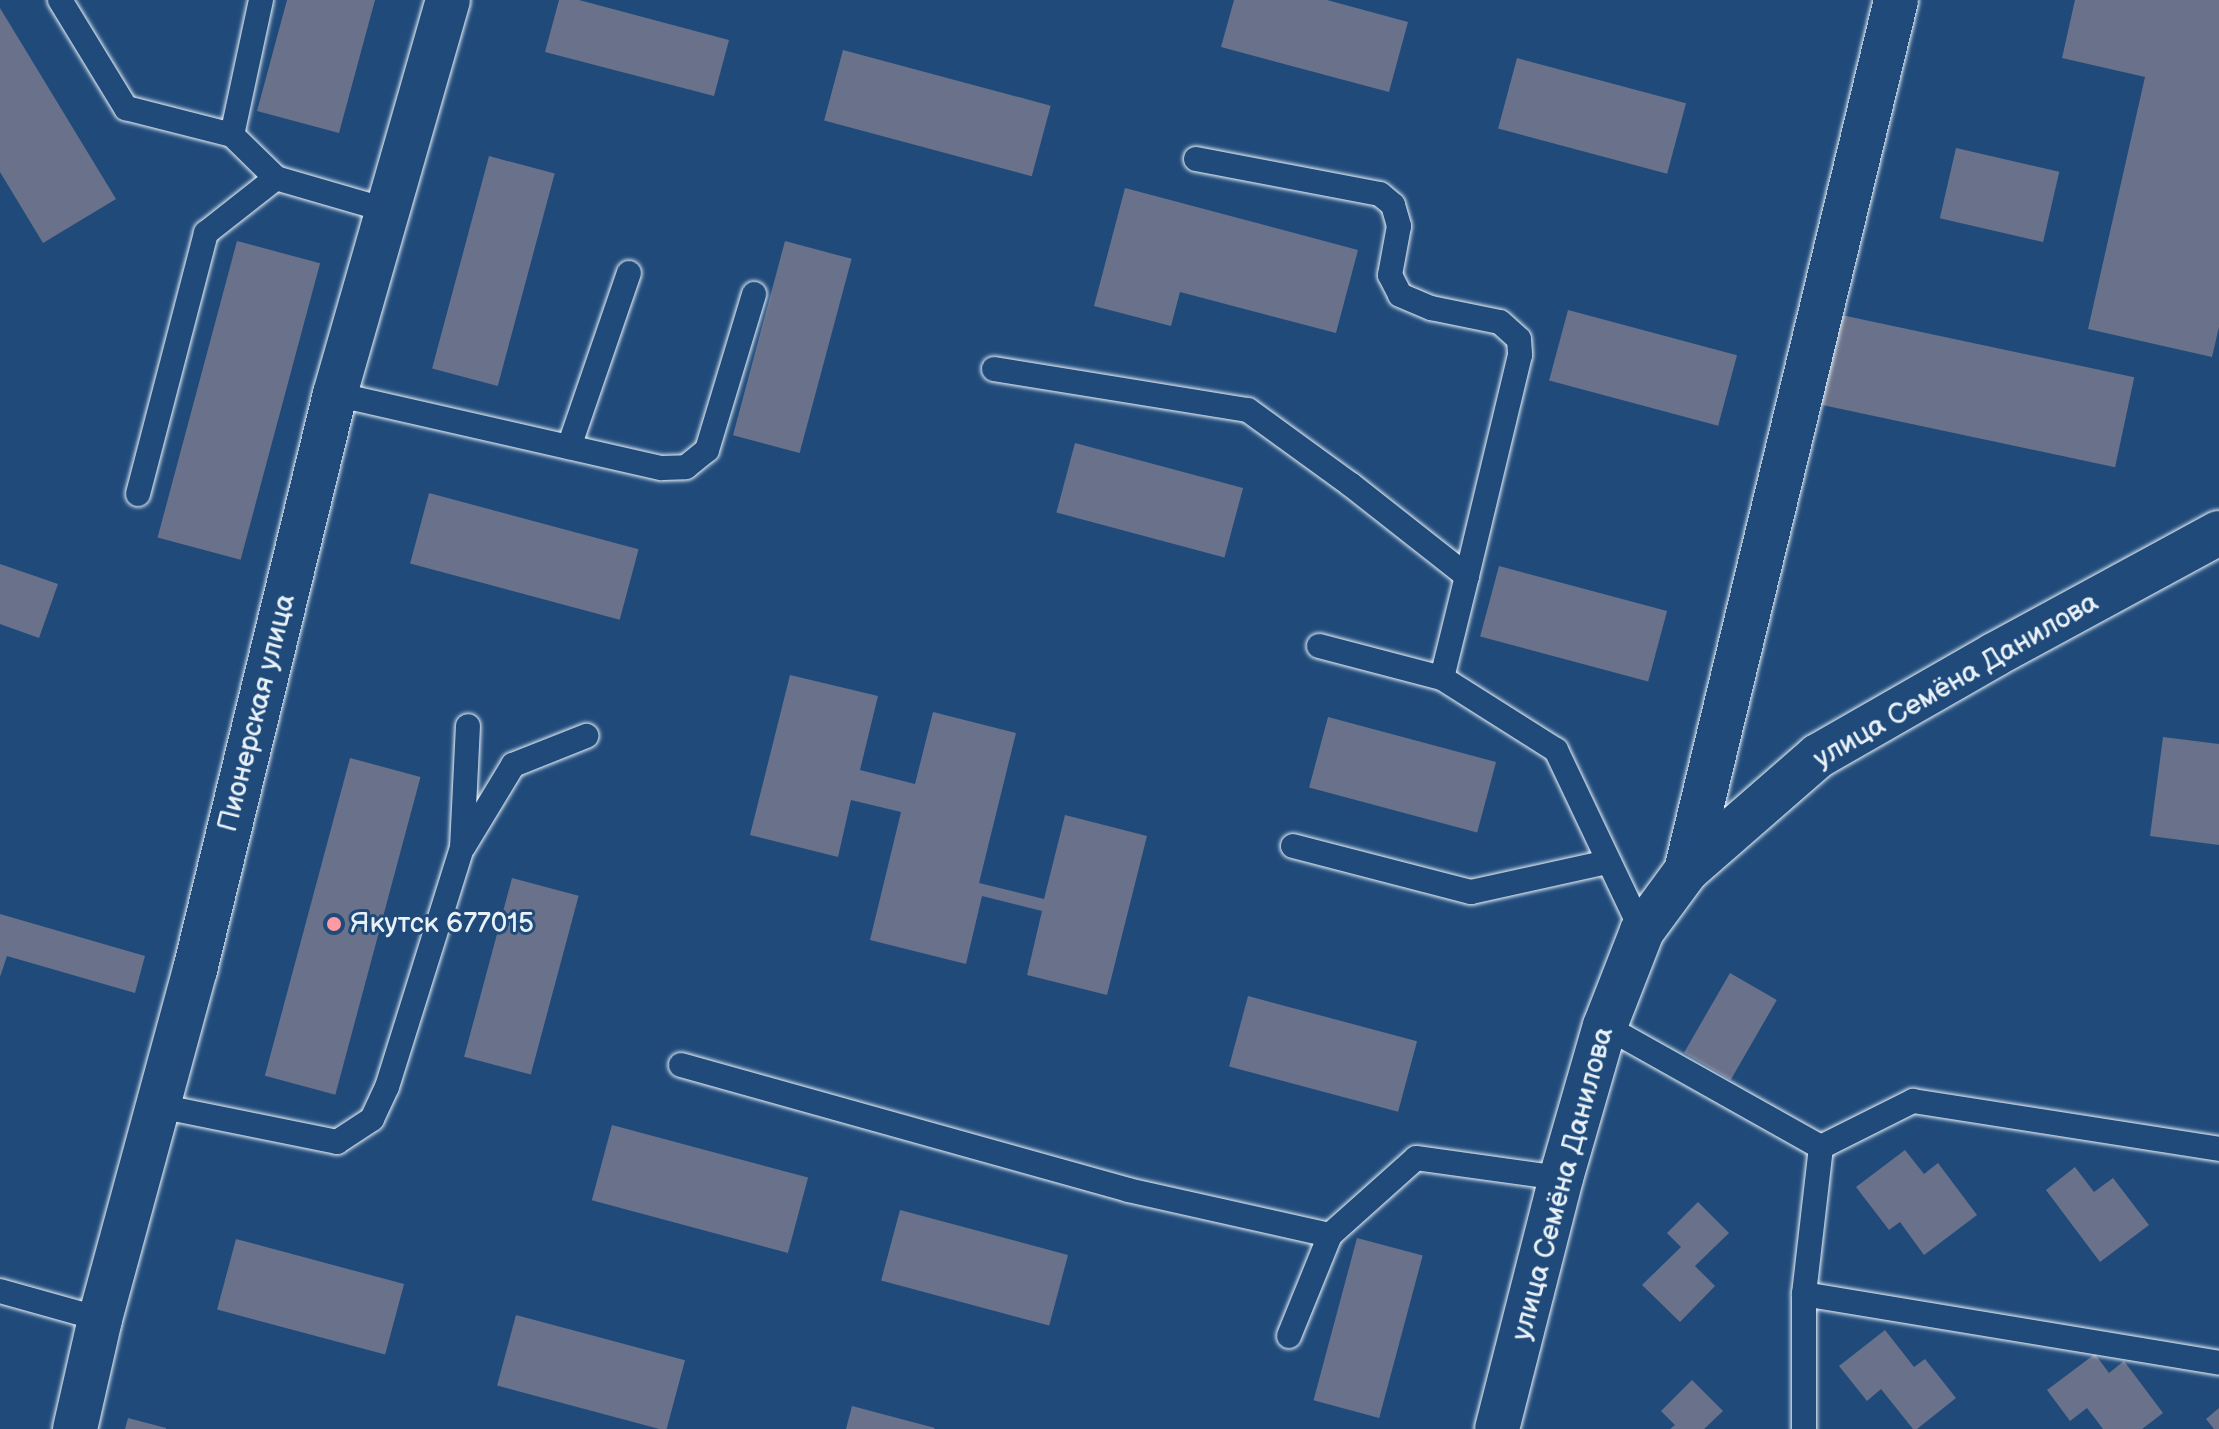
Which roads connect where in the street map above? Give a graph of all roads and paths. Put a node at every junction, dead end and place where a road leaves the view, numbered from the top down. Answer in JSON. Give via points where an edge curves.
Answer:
{"nodes":[{"id":1,"x":60,"y":0,"type":"edge"},
{"id":2,"x":261,"y":0,"type":"edge"},
{"id":3,"x":448,"y":0,"type":"edge"},
{"id":4,"x":1896,"y":0,"type":"edge"},
{"id":5,"x":232,"y":135,"type":"junction"},
{"id":6,"x":1196,"y":159,"type":"dead end"},
{"id":7,"x":276,"y":178,"type":"junction"},
{"id":8,"x":386,"y":210,"type":"junction"},
{"id":9,"x":629,"y":273,"type":"dead end"},
{"id":10,"x":754,"y":294,"type":"dead end"},
{"id":11,"x":994,"y":369,"type":"dead end"},
{"id":12,"x":335,"y":394,"type":"junction"},
{"id":13,"x":569,"y":447,"type":"junction"},
{"id":14,"x":138,"y":494,"type":"dead end"},
{"id":15,"x":2219,"y":533,"type":"edge"},
{"id":16,"x":1467,"y":576,"type":"junction"},
{"id":17,"x":1319,"y":646,"type":"dead end"},
{"id":18,"x":1442,"y":678,"type":"junction"},
{"id":19,"x":468,"y":726,"type":"dead end"},
{"id":20,"x":586,"y":736,"type":"dead end"},
{"id":21,"x":1293,"y":846,"type":"dead end"},
{"id":22,"x":462,"y":848,"type":"junction"},
{"id":23,"x":1607,"y":862,"type":"junction"},
{"id":24,"x":1686,"y":871,"type":"junction"},
{"id":25,"x":1642,"y":931,"type":"junction"},
{"id":26,"x":1605,"y":1026,"type":"junction"},
{"id":27,"x":681,"y":1065,"type":"dead end"},
{"id":28,"x":159,"y":1106,"type":"junction"},
{"id":29,"x":1821,"y":1147,"type":"junction"},
{"id":30,"x":2219,"y":1149,"type":"edge"},
{"id":31,"x":1561,"y":1178,"type":"junction"},
{"id":32,"x":1330,"y":1235,"type":"junction"},
{"id":33,"x":0,"y":1291,"type":"edge"},
{"id":34,"x":1804,"y":1294,"type":"junction"},
{"id":35,"x":100,"y":1319,"type":"junction"},
{"id":36,"x":1289,"y":1336,"type":"dead end"},
{"id":37,"x":2219,"y":1363,"type":"edge"},
{"id":38,"x":75,"y":1429,"type":"edge"},
{"id":39,"x":1497,"y":1429,"type":"edge"},
{"id":40,"x":1804,"y":1429,"type":"edge"}],
"edges":[{"from":1,"to":5,"type":"lane","via":[[126,108]]},
{"from":2,"to":5,"type":"lane"},
{"from":3,"to":8,"type":"street","name":"Пионерская улица"},
{"from":4,"to":24,"type":"street"},
{"from":5,"to":7,"type":"lane"},
{"from":6,"to":16,"type":"lane","via":[[1380,194],[1393,205],[1399,226],[1390,275],[1400,295],[1431,308],[1500,322],[1519,339],[1520,355]]},
{"from":7,"to":8,"type":"lane"},
{"from":7,"to":14,"type":"lane","via":[[206,233]]},
{"from":8,"to":12,"type":"street","name":"Пионерская улица"},
{"from":9,"to":13,"type":"lane"},
{"from":10,"to":13,"type":"lane","via":[[707,450],[686,467],[662,468]]},
{"from":11,"to":16,"type":"lane","via":[[1248,410]]},
{"from":12,"to":13,"type":"lane"},
{"from":12,"to":28,"type":"street","name":"Пионерская улица"},
{"from":15,"to":24,"type":"street","name":"улица Семёна Данилова","via":[[1818,756]]},
{"from":16,"to":18,"type":"lane"},
{"from":17,"to":18,"type":"lane"},
{"from":18,"to":23,"type":"lane","via":[[1556,750]]},
{"from":19,"to":22,"type":"lane"},
{"from":20,"to":22,"type":"lane","via":[[513,765]]},
{"from":21,"to":23,"type":"lane","via":[[1471,892]]},
{"from":22,"to":28,"type":"lane","via":[[387,1087],[372,1119],[337,1142]]},
{"from":23,"to":25,"type":"lane"},
{"from":24,"to":25,"type":"street","name":"улица Семёна Данилова"},
{"from":25,"to":26,"type":"street","name":"улица Семёна Данилова"},
{"from":26,"to":29,"type":"lane"},
{"from":26,"to":31,"type":"street","name":"улица Семёна Данилова"},
{"from":27,"to":32,"type":"lane","via":[[1128,1190]]},
{"from":28,"to":35,"type":"street","name":"Пионерская улица"},
{"from":29,"to":30,"type":"lane","via":[[1913,1101]]},
{"from":29,"to":34,"type":"lane"},
{"from":31,"to":32,"type":"lane","via":[[1416,1158]]},
{"from":31,"to":39,"type":"street","name":"улица Семёна Данилова"},
{"from":32,"to":36,"type":"lane"},
{"from":33,"to":35,"type":"lane"},
{"from":34,"to":37,"type":"lane"},
{"from":34,"to":40,"type":"lane"},
{"from":35,"to":38,"type":"street","name":"Пионерская улица"}]}
